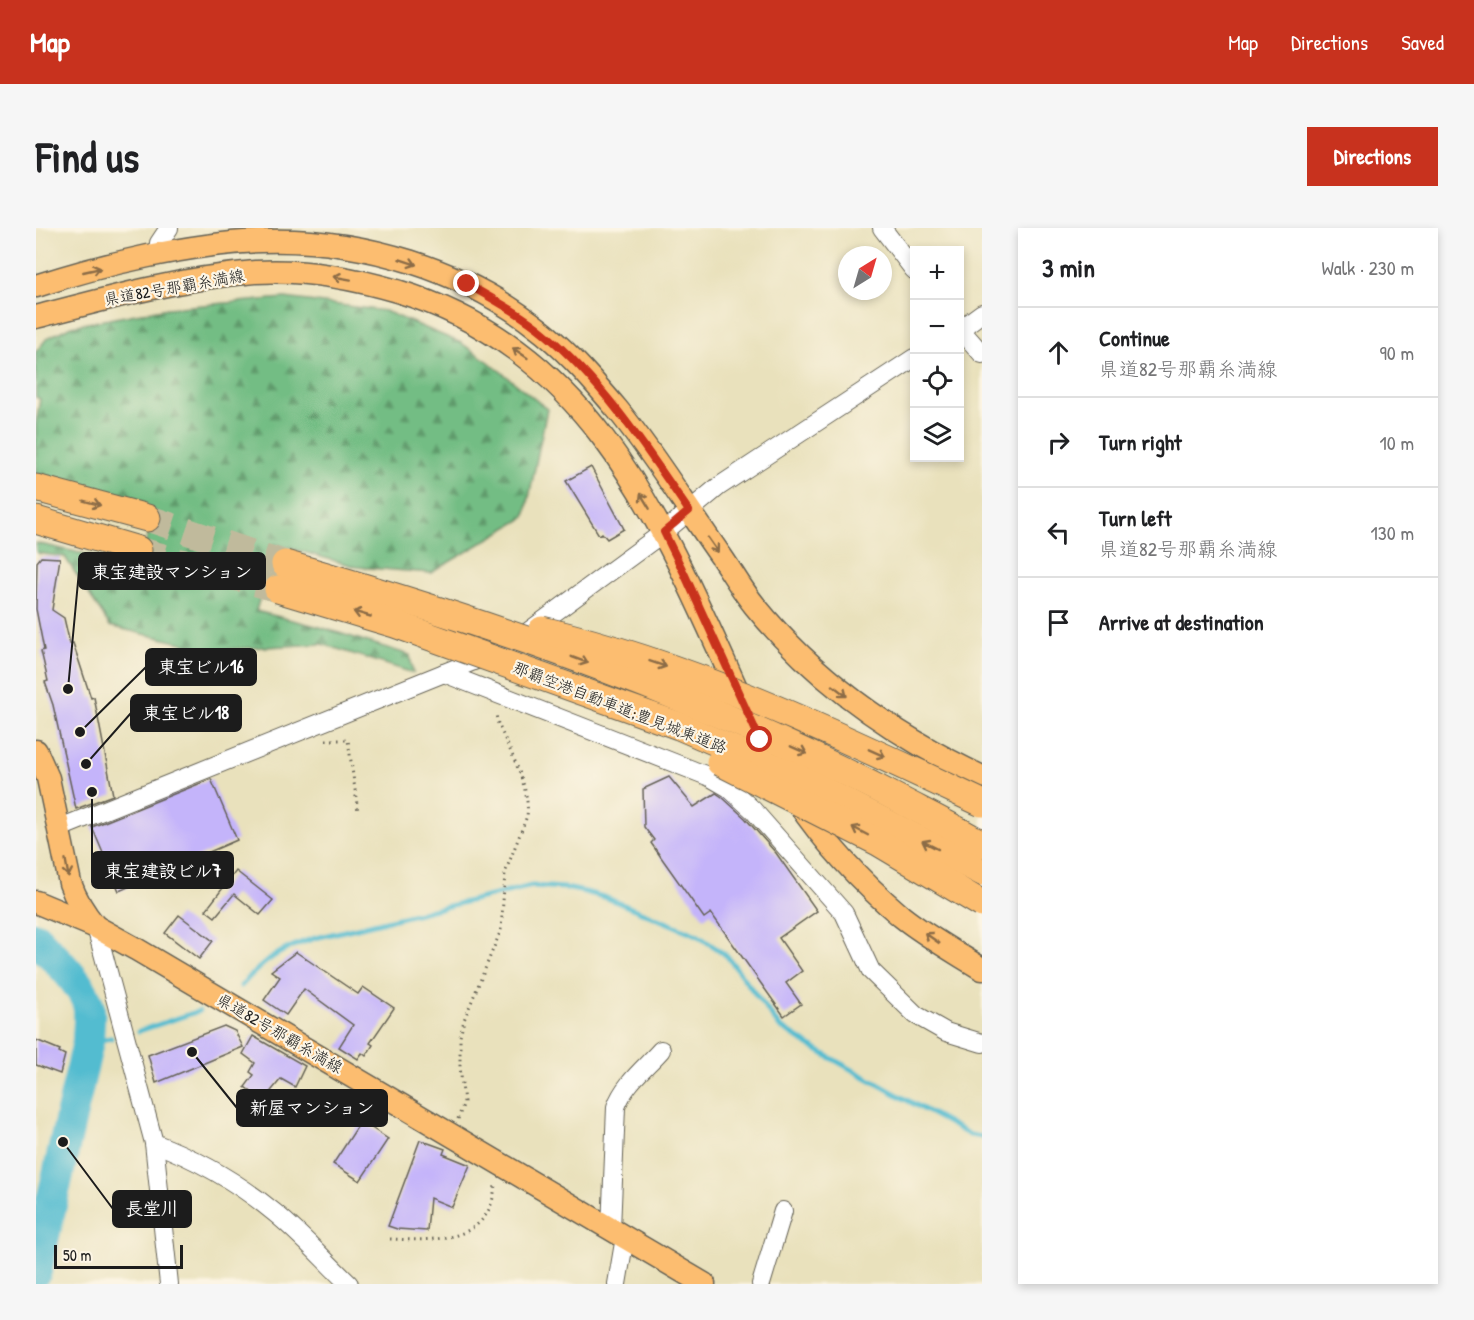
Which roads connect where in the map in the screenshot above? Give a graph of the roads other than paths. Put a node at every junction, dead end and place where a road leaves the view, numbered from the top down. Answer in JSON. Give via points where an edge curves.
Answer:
{"nodes":[{"id":1,"x":169,"y":228,"type":"edge"},
{"id":2,"x":882,"y":228,"type":"edge"},
{"id":3,"x":158,"y":254,"type":"junction"},
{"id":4,"x":910,"y":264,"type":"edge"},
{"id":5,"x":36,"y":286,"type":"edge"},
{"id":6,"x":982,"y":313,"type":"edge"},
{"id":7,"x":36,"y":317,"type":"edge"},
{"id":8,"x":964,"y":326,"type":"edge"},
{"id":9,"x":964,"y":334,"type":"edge"},
{"id":10,"x":982,"y":354,"type":"edge"},
{"id":11,"x":910,"y":361,"type":"edge"},
{"id":12,"x":36,"y":488,"type":"edge"},
{"id":13,"x":689,"y":511,"type":"junction"},
{"id":14,"x":147,"y":518,"type":"tunnel mouth"},
{"id":15,"x":36,"y":520,"type":"edge"},
{"id":16,"x":664,"y":532,"type":"junction"},
{"id":17,"x":138,"y":550,"type":"tunnel mouth"},
{"id":18,"x":285,"y":564,"type":"tunnel mouth"},
{"id":19,"x":278,"y":589,"type":"tunnel mouth"},
{"id":20,"x":398,"y":596,"type":"junction"},
{"id":21,"x":395,"y":624,"type":"junction"},
{"id":22,"x":444,"y":673,"type":"junction"},
{"id":23,"x":36,"y":751,"type":"edge"},
{"id":24,"x":982,"y":777,"type":"edge"},
{"id":25,"x":982,"y":803,"type":"edge"},
{"id":26,"x":60,"y":828,"type":"junction"},
{"id":27,"x":982,"y":844,"type":"edge"},
{"id":28,"x":982,"y":872,"type":"edge"},
{"id":29,"x":36,"y":902,"type":"edge"},
{"id":30,"x":982,"y":904,"type":"edge"},
{"id":31,"x":96,"y":927,"type":"junction"},
{"id":32,"x":982,"y":969,"type":"edge"},
{"id":33,"x":982,"y":1043,"type":"edge"},
{"id":34,"x":661,"y":1050,"type":"dead end"},
{"id":35,"x":154,"y":1143,"type":"junction"},
{"id":36,"x":783,"y":1211,"type":"dead end"},
{"id":37,"x":618,"y":1233,"type":"junction"},
{"id":38,"x":169,"y":1284,"type":"edge"},
{"id":39,"x":349,"y":1284,"type":"edge"},
{"id":40,"x":617,"y":1284,"type":"edge"},
{"id":41,"x":704,"y":1284,"type":"edge"},
{"id":42,"x":761,"y":1284,"type":"edge"}],
"edges":[{"from":1,"to":3,"type":"street","via":[[159,243]]},
{"from":2,"to":4,"type":"street"},
{"from":5,"to":3,"type":"main road","name":"県道82号那覇糸満線","one_way":true},
{"from":3,"to":13,"type":"main road","name":"県道82号那覇糸満線","one_way":true,"via":[[239,242],[303,242],[404,260],[467,284],[516,313],[568,354],[618,411]]},
{"from":6,"to":8,"type":"street"},
{"from":16,"to":7,"type":"main road","name":"県道82号那覇糸満線","one_way":true,"via":[[616,454],[566,393],[529,359],[482,327],[420,298],[364,281],[304,271],[255,272],[161,286]]},
{"from":9,"to":10,"type":"street"},
{"from":11,"to":13,"type":"street","via":[[718,487]]},
{"from":12,"to":14,"type":"highway","one_way":true},
{"from":13,"to":16,"type":"street"},
{"from":13,"to":24,"type":"main road","name":"県道82号那覇糸満線","one_way":true,"via":[[753,604],[831,685],[895,729]]},
{"from":15,"to":17,"type":"highway"},
{"from":16,"to":22,"type":"street","via":[[506,648]]},
{"from":32,"to":16,"type":"main road","name":"県道82号那覇糸満線","one_way":true,"via":[[902,916],[827,842],[797,802],[760,740]]},
{"from":18,"to":20,"type":"highway","name":"那覇空港自動車道;豊見城東道路","bridge":true},
{"from":21,"to":19,"type":"highway","name":"那覇空港自動車道;豊見城東道路","one_way":true,"bridge":true},
{"from":20,"to":25,"type":"highway","one_way":true,"bridge":true,"via":[[612,648],[689,675],[811,724]]},
{"from":20,"to":27,"type":"highway","name":"那覇空港自動車道;豊見城東道路","one_way":true,"bridge":true,"via":[[693,703],[840,768]]},
{"from":28,"to":21,"type":"highway","name":"那覇空港自動車道;豊見城東道路","one_way":true,"bridge":true,"via":[[801,778],[680,726]]},
{"from":30,"to":21,"type":"highway","one_way":true,"bridge":true,"via":[[879,842],[719,762]]},
{"from":22,"to":26,"type":"street"},
{"from":22,"to":33,"type":"street","via":[[710,777],[729,788],[844,913],[871,971],[916,1015],[946,1032]]},
{"from":23,"to":26,"type":"main road","via":[[48,778]]},
{"from":26,"to":31,"type":"main road","one_way":true,"via":[[74,897]]},
{"from":29,"to":31,"type":"main road","name":"県道82号那覇糸満線"},
{"from":31,"to":35,"type":"street"},
{"from":31,"to":37,"type":"main road","name":"県道82号那覇糸満線"},
{"from":34,"to":37,"type":"street","via":[[628,1085],[616,1107]]},
{"from":35,"to":38,"type":"street"},
{"from":35,"to":39,"type":"street","via":[[179,1152],[246,1191],[276,1214]]},
{"from":36,"to":42,"type":"street"},
{"from":37,"to":40,"type":"street"},
{"from":37,"to":41,"type":"main road","name":"県道82号那覇糸満線"}]}
